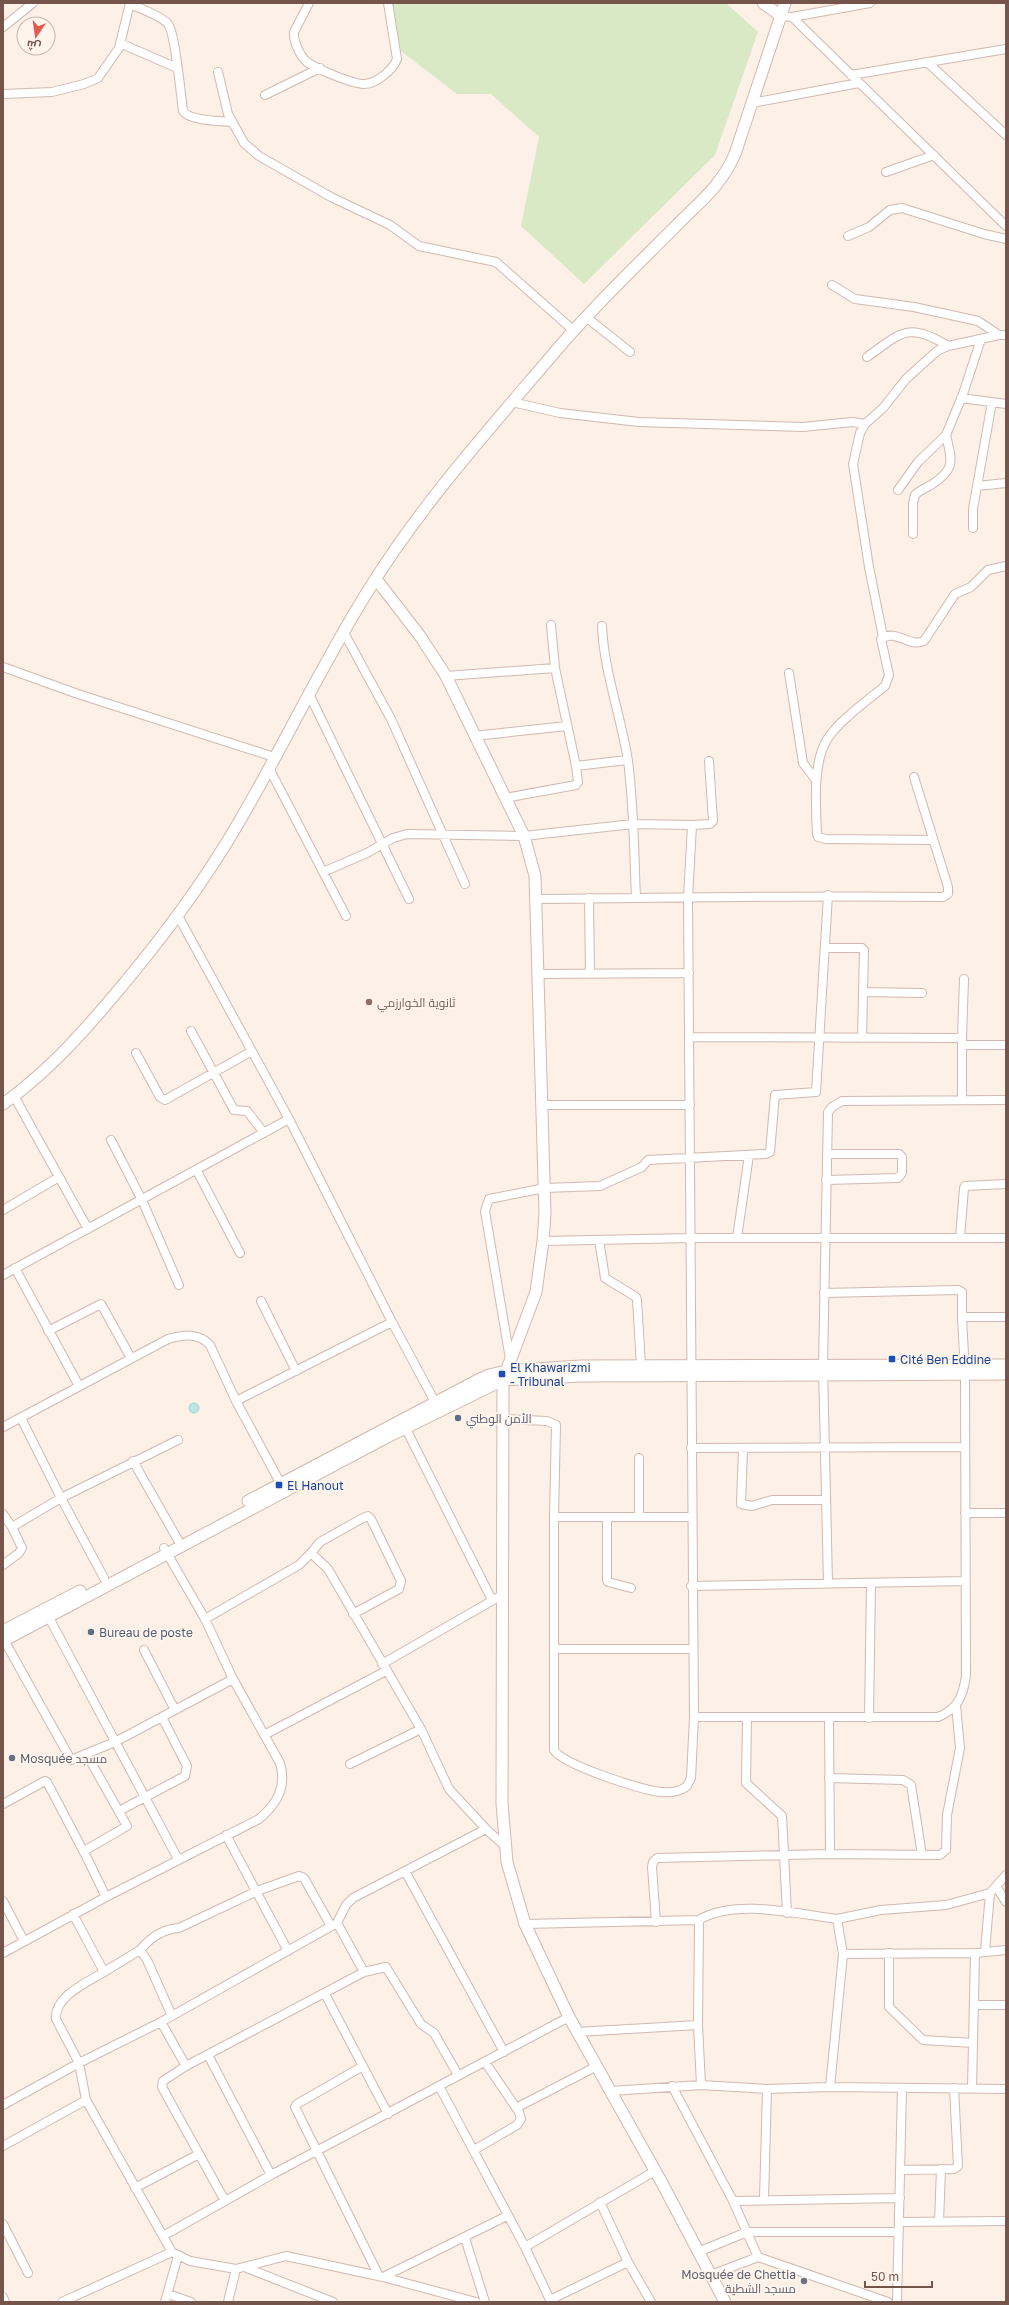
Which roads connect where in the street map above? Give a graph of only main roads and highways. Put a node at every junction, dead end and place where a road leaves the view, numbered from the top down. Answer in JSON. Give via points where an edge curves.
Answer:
{"nodes":[{"id":1,"x":763,"y":3,"type":"edge"},
{"id":2,"x":785,"y":3,"type":"edge"},
{"id":3,"x":786,"y":16,"type":"junction"},
{"id":4,"x":376,"y":579,"type":"junction"},
{"id":5,"x":3,"y":1104,"type":"edge"},
{"id":6,"x":1006,"y":1365,"type":"edge"},
{"id":7,"x":965,"y":1370,"type":"junction"},
{"id":8,"x":692,"y":1371,"type":"junction"},
{"id":9,"x":1006,"y":1374,"type":"edge"},
{"id":10,"x":504,"y":1375,"type":"junction"},
{"id":11,"x":283,"y":1487,"type":"junction"},
{"id":12,"x":165,"y":1551,"type":"junction"},
{"id":13,"x":46,"y":1613,"type":"junction"},
{"id":14,"x":3,"y":1638,"type":"edge"},
{"id":15,"x":725,"y":2302,"type":"edge"}],
"edges":[{"from":1,"to":3,"type":"main road"},
{"from":2,"to":3,"type":"main road"},
{"from":3,"to":4,"type":"main road","via":[[723,178],[713,191],[573,330],[447,478]]},
{"from":4,"to":5,"type":"main road","via":[[343,631],[239,822],[208,873],[132,974],[69,1049],[30,1085]]},
{"from":4,"to":10,"type":"main road","via":[[420,636],[446,676],[524,836],[535,876],[545,1188],[543,1241],[536,1292]]},
{"from":6,"to":7,"type":"main road"},
{"from":7,"to":8,"type":"main road"},
{"from":7,"to":9,"type":"main road"},
{"from":8,"to":10,"type":"main road"},
{"from":8,"to":10,"type":"main road","via":[[641,1366],[581,1366]]},
{"from":10,"to":11,"type":"main road"},
{"from":10,"to":11,"type":"main road","via":[[490,1375],[435,1402]]},
{"from":10,"to":15,"type":"main road","via":[[502,1796],[507,1862],[525,1924],[569,2016]]},
{"from":11,"to":12,"type":"main road"},
{"from":11,"to":12,"type":"main road","via":[[178,1540]]},
{"from":12,"to":13,"type":"main road"},
{"from":12,"to":13,"type":"main road","via":[[104,1578]]},
{"from":13,"to":14,"type":"main road"}]}
